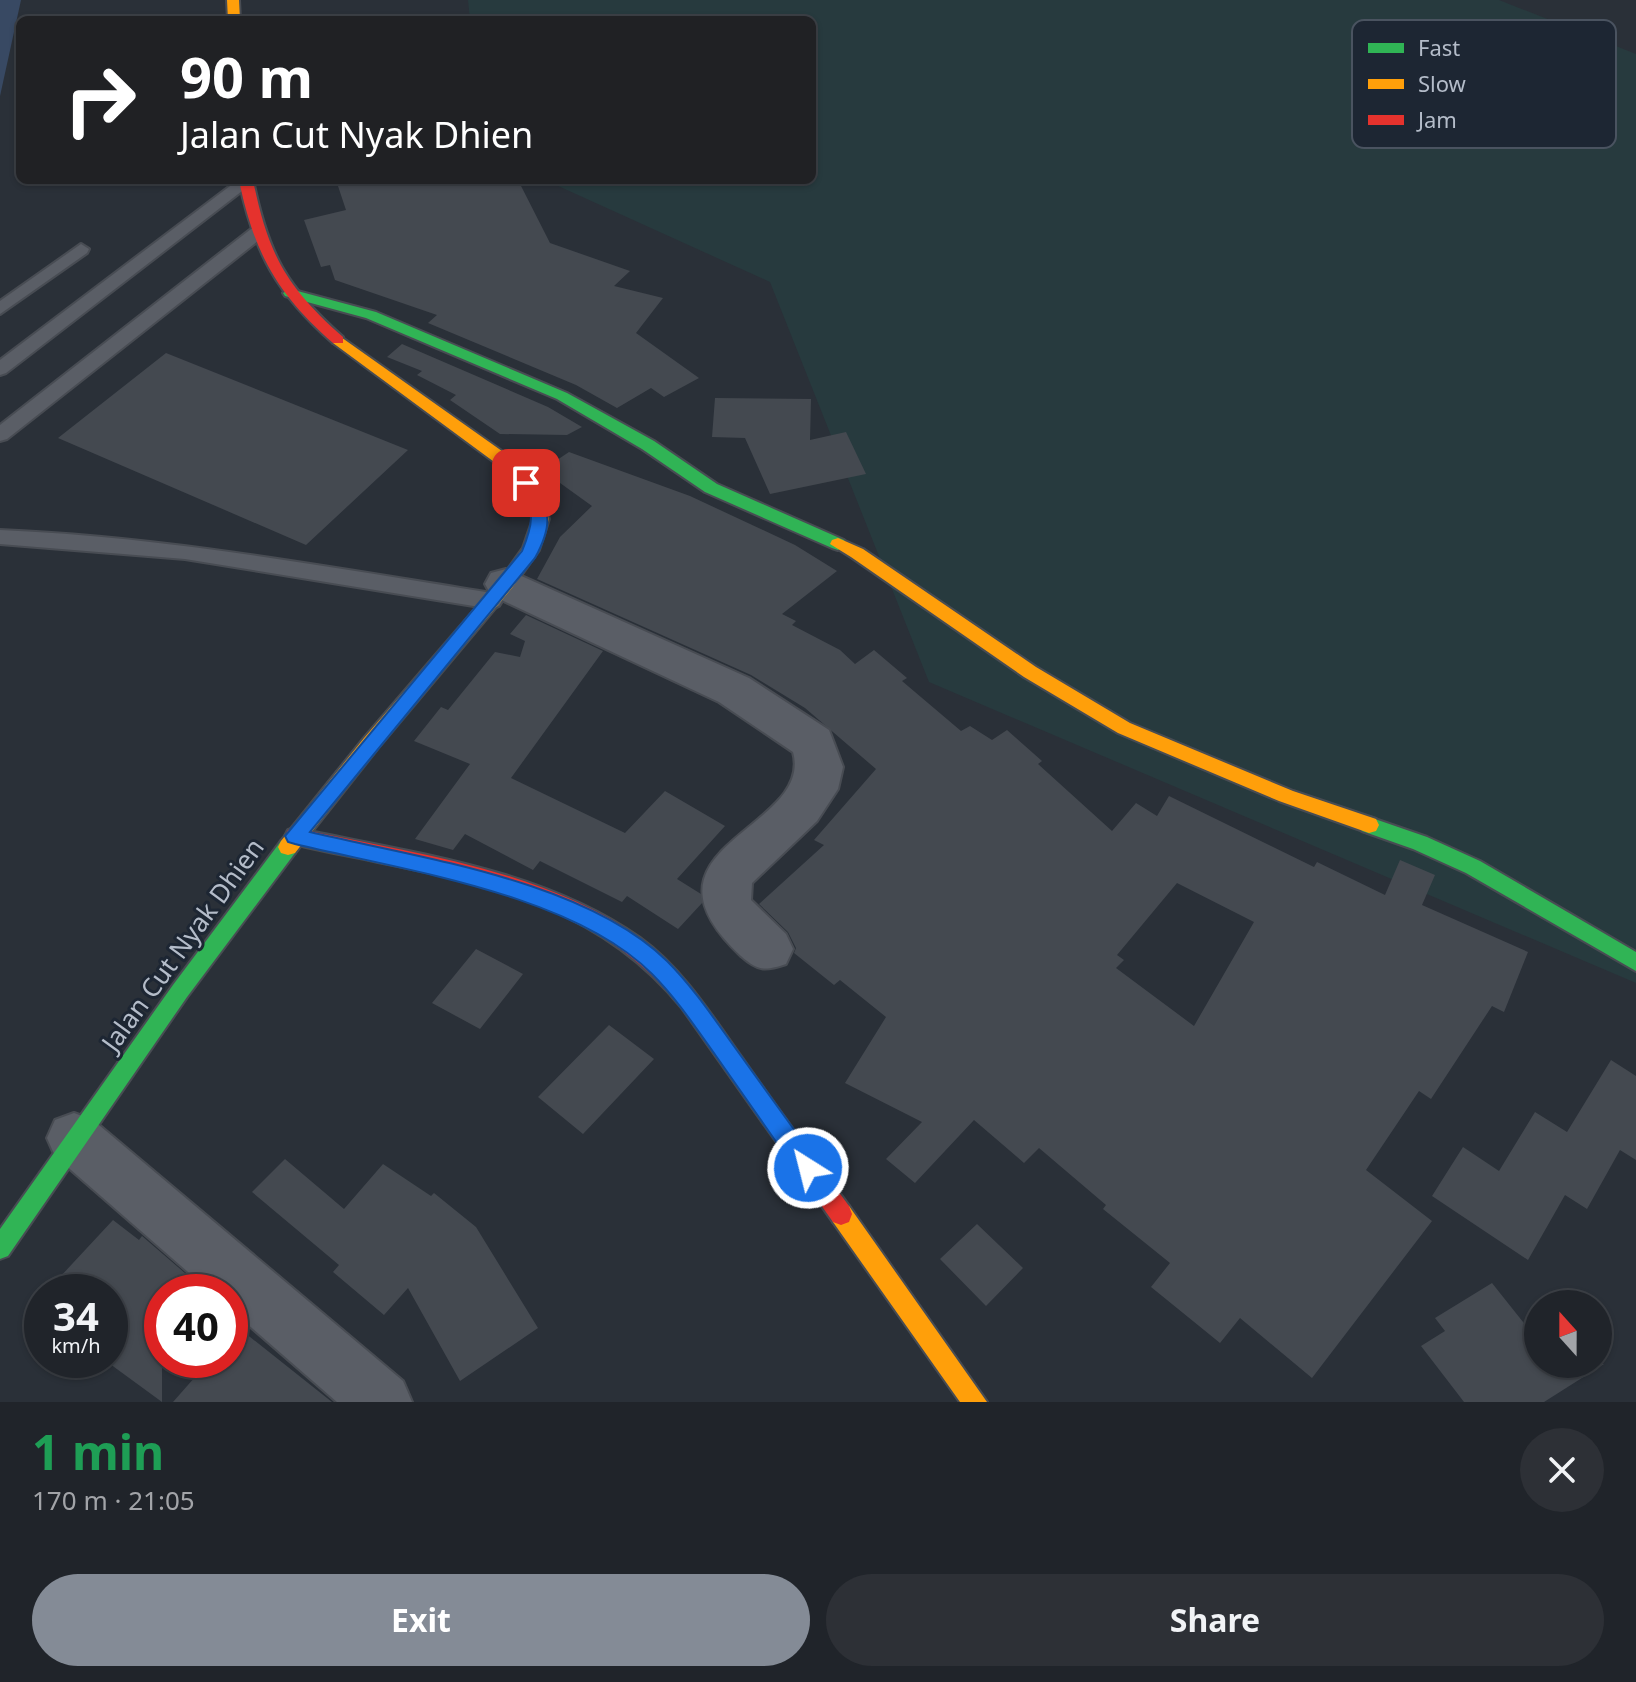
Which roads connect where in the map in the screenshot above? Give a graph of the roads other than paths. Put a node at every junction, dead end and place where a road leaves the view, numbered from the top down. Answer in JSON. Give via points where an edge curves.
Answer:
{"nodes":[{"id":1,"x":242,"y":184,"type":"edge"},
{"id":2,"x":247,"y":184,"type":"edge"},
{"id":3,"x":257,"y":233,"type":"junction"},
{"id":4,"x":81,"y":249,"type":"dead end"},
{"id":5,"x":290,"y":293,"type":"junction"},
{"id":6,"x":0,"y":309,"type":"edge"},
{"id":7,"x":0,"y":369,"type":"edge"},
{"id":8,"x":0,"y":435,"type":"edge"},
{"id":9,"x":0,"y":537,"type":"edge"},
{"id":10,"x":499,"y":592,"type":"junction"},
{"id":11,"x":295,"y":836,"type":"junction"},
{"id":12,"x":768,"y":949,"type":"dead end"},
{"id":13,"x":1636,"y":962,"type":"edge"},
{"id":14,"x":74,"y":1138,"type":"junction"},
{"id":15,"x":0,"y":1248,"type":"edge"},
{"id":16,"x":382,"y":1402,"type":"edge"},
{"id":17,"x":975,"y":1402,"type":"edge"}],
"edges":[{"from":1,"to":7,"type":"lane"},
{"from":2,"to":3,"type":"main road","name":"Jalan Cut Nyak Dhien"},
{"from":3,"to":5,"type":"main road","name":"Jalan Cut Nyak Dhien","via":[[268,262]]},
{"from":3,"to":8,"type":"lane"},
{"from":4,"to":6,"type":"lane"},
{"from":5,"to":10,"type":"main road","name":"Jalan Cut Nyak Dhien","via":[[333,335],[498,456],[526,483],[540,509],[539,530],[529,554]]},
{"from":5,"to":13,"type":"main road","via":[[371,315],[562,396],[711,488],[857,553],[1030,672],[1124,728],[1460,861]]},
{"from":9,"to":10,"type":"lane","via":[[140,546]]},
{"from":10,"to":11,"type":"main road","name":"Jalan Cut Nyak Dhien"},
{"from":10,"to":12,"type":"street","via":[[734,690],[813,742],[820,756],[817,787],[727,881],[726,898],[736,917]]},
{"from":11,"to":14,"type":"main road","name":"Jalan Cut Nyak Dhien"},
{"from":11,"to":17,"type":"main road","via":[[497,884],[566,908],[621,936],[659,967],[697,1012]]},
{"from":14,"to":15,"type":"main road","name":"Jalan Cut Nyak Dhien"},
{"from":14,"to":16,"type":"street"}]}
